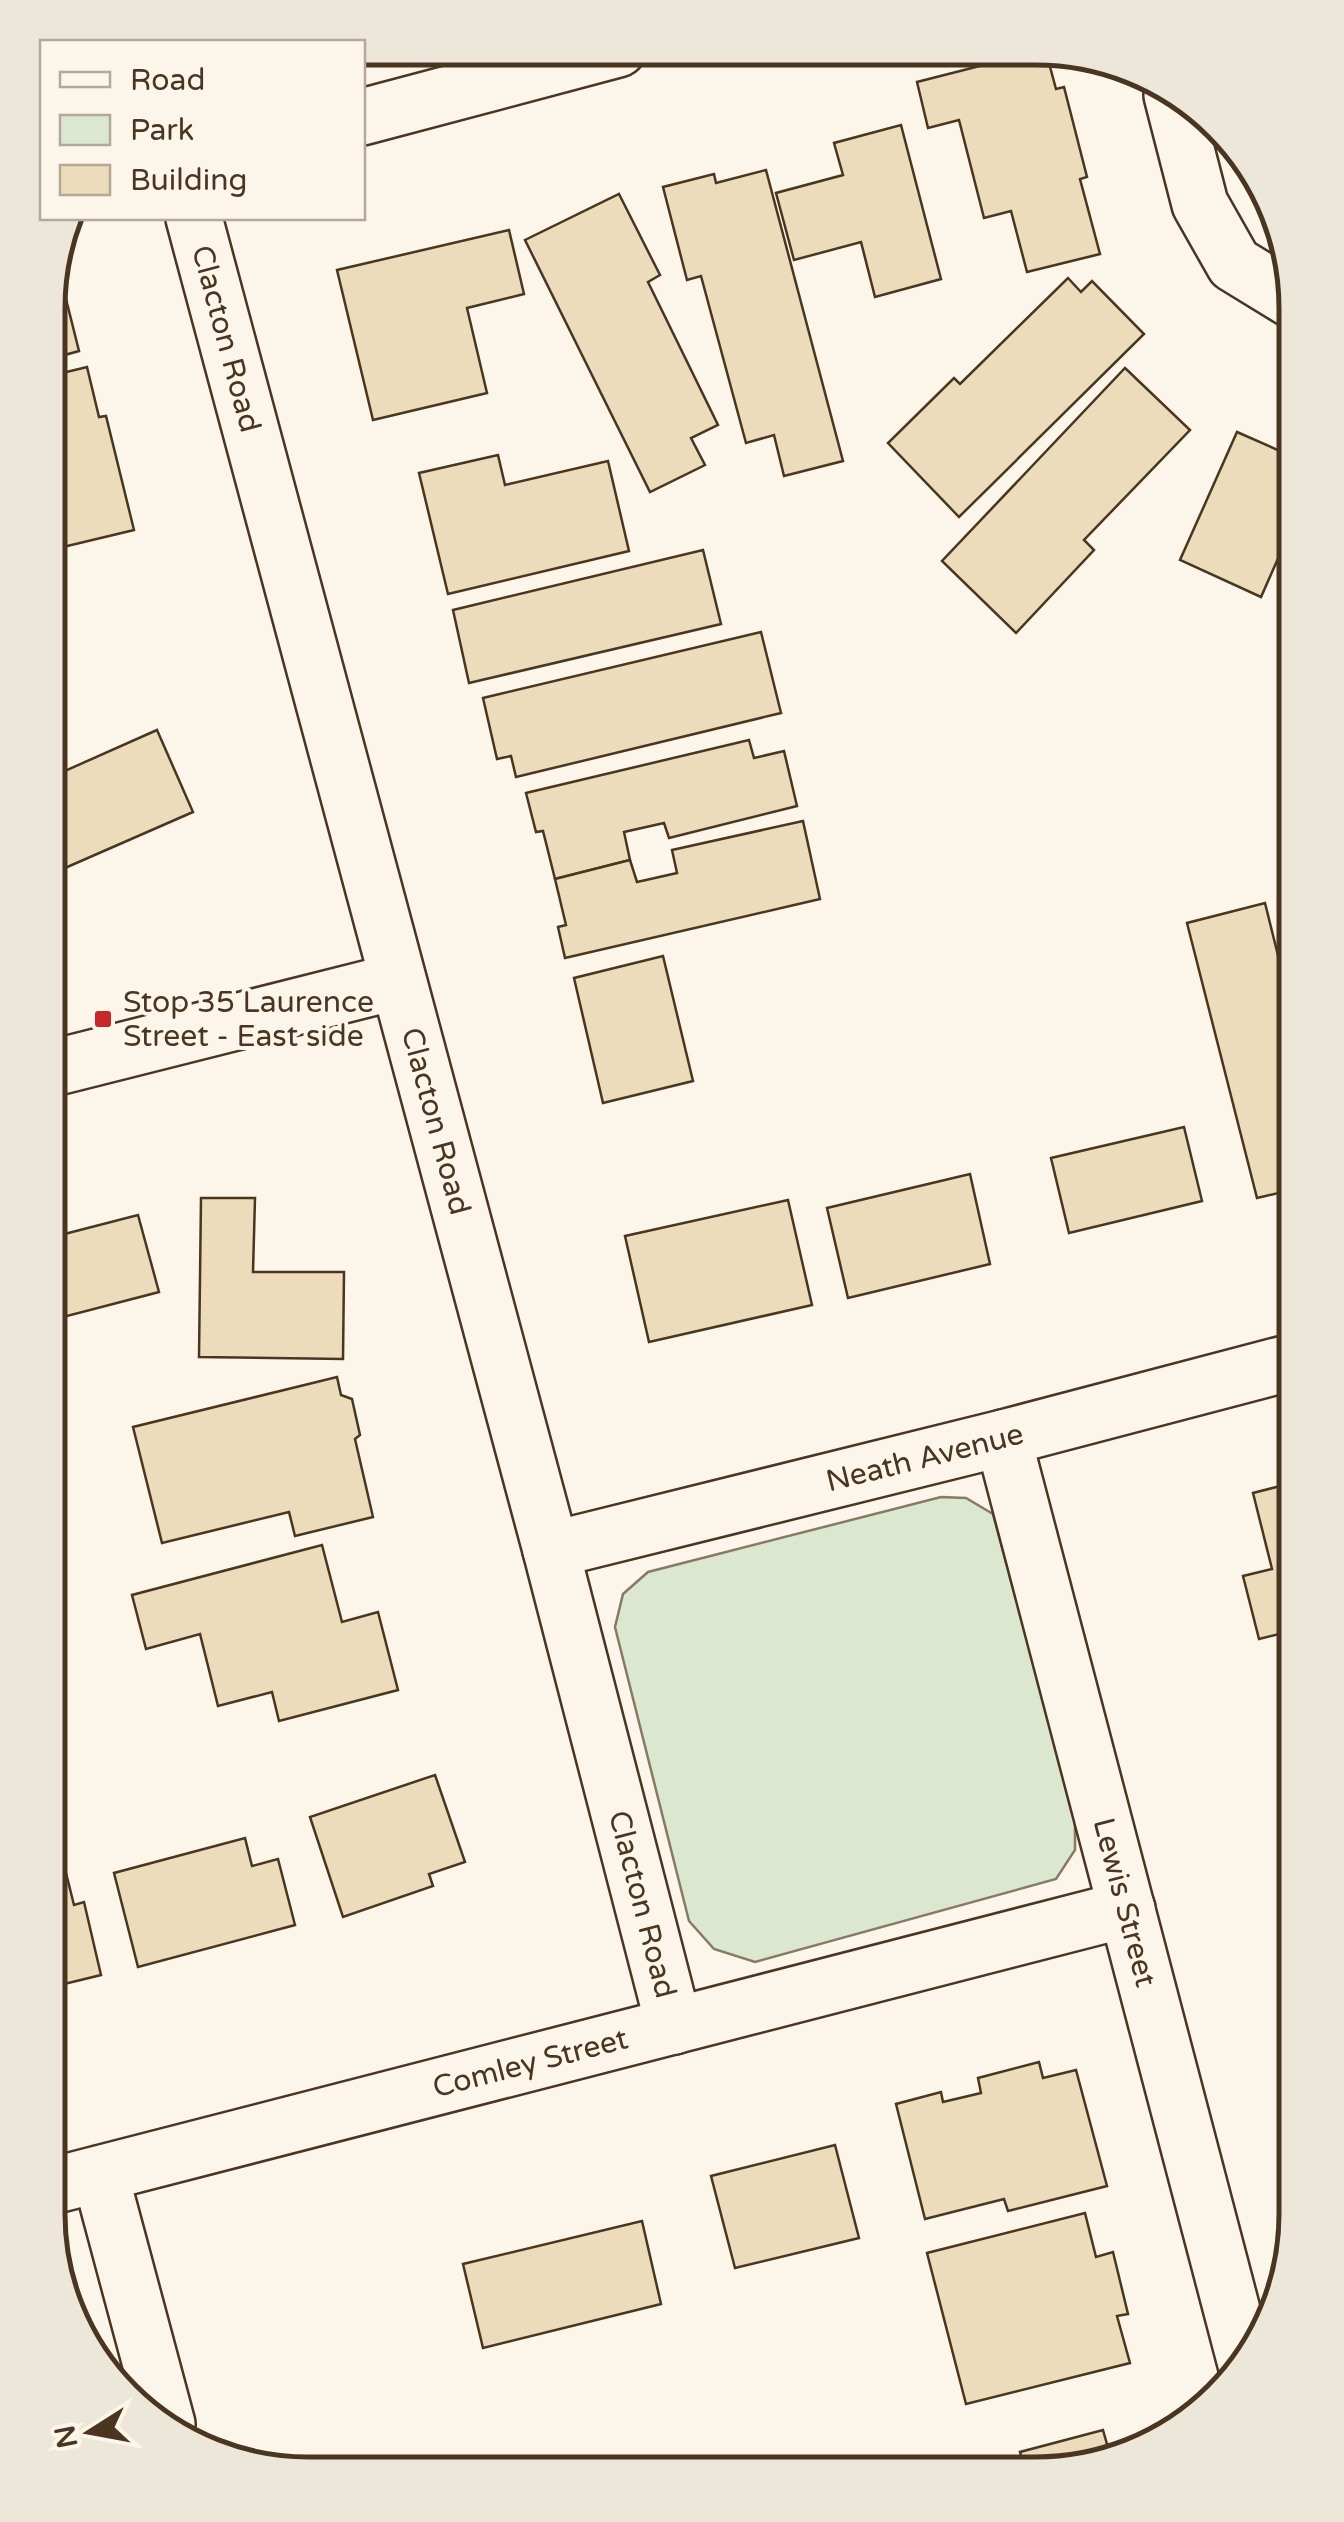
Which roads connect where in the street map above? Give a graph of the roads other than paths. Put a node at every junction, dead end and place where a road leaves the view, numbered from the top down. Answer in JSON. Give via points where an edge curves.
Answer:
{"nodes":[{"id":1,"x":561,"y":65,"type":"edge"},
{"id":2,"x":1176,"y":110,"type":"edge"},
{"id":3,"x":365,"y":116,"type":"edge"},
{"id":4,"x":195,"y":220,"type":"edge"},
{"id":5,"x":1278,"y":291,"type":"edge"},
{"id":6,"x":398,"y":980,"type":"junction"},
{"id":7,"x":65,"y":1065,"type":"edge"},
{"id":8,"x":1278,"y":1366,"type":"edge"},
{"id":9,"x":1003,"y":1438,"type":"junction"},
{"id":10,"x":551,"y":1550,"type":"junction"},
{"id":11,"x":1126,"y":1909,"type":"junction"},
{"id":12,"x":674,"y":2026,"type":"junction"},
{"id":13,"x":100,"y":2174,"type":"junction"},
{"id":14,"x":65,"y":2183,"type":"edge"},
{"id":15,"x":1241,"y":2344,"type":"edge"},
{"id":16,"x":163,"y":2409,"type":"edge"}],
"edges":[{"from":1,"to":3,"type":"street"},
{"from":2,"to":5,"type":"street","via":[[1200,204],[1234,264]]},
{"from":4,"to":6,"type":"street","name":"Clacton Road"},
{"from":6,"to":7,"type":"street"},
{"from":6,"to":10,"type":"street","name":"Clacton Road"},
{"from":8,"to":9,"type":"street","name":"Neath Avenue"},
{"from":9,"to":10,"type":"street","name":"Neath Avenue"},
{"from":9,"to":11,"type":"street","name":"Lewis Street"},
{"from":10,"to":12,"type":"street","name":"Clacton Road"},
{"from":11,"to":12,"type":"street","name":"Comley Street"},
{"from":11,"to":15,"type":"street","name":"Lewis Street"},
{"from":12,"to":13,"type":"street","name":"Comley Street"},
{"from":13,"to":14,"type":"street","name":"Comley Street"},
{"from":13,"to":16,"type":"street"}]}
